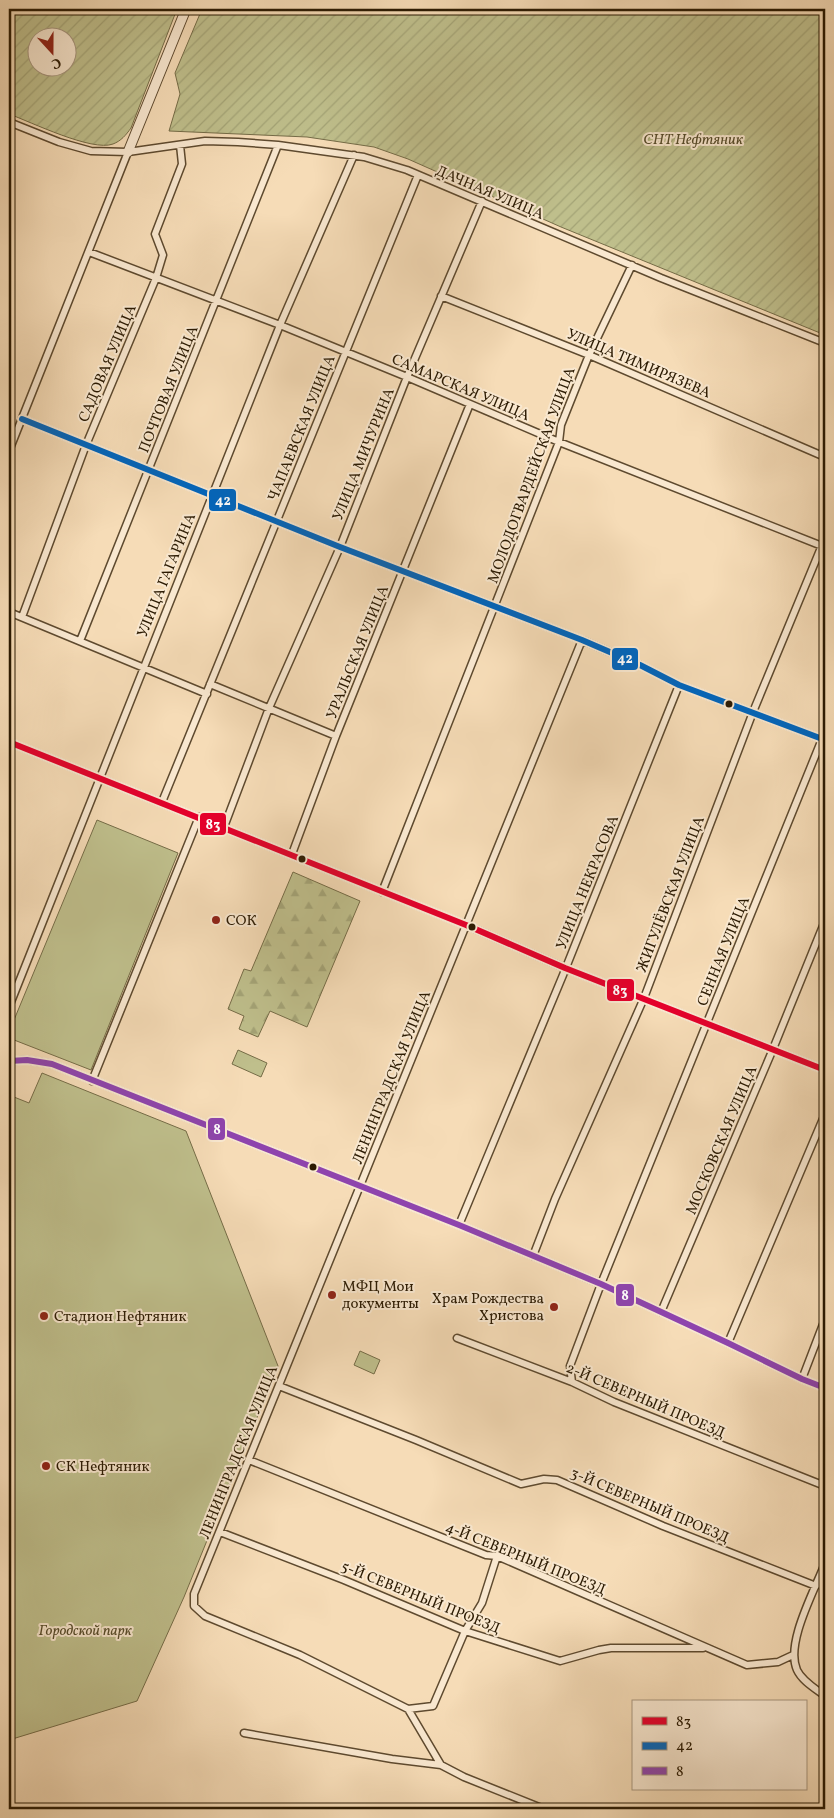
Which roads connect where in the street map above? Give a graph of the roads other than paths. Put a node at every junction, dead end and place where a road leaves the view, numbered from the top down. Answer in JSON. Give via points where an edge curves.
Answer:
{"nodes":[{"id":1,"x":186,"y":9,"type":"edge"},
{"id":2,"x":9,"y":122,"type":"edge"},
{"id":3,"x":180,"y":145,"type":"junction"},
{"id":4,"x":278,"y":145,"type":"junction"},
{"id":5,"x":128,"y":152,"type":"junction"},
{"id":6,"x":354,"y":155,"type":"junction"},
{"id":7,"x":418,"y":175,"type":"junction"},
{"id":8,"x":482,"y":201,"type":"junction"},
{"id":9,"x":89,"y":252,"type":"junction"},
{"id":10,"x":632,"y":266,"type":"junction"},
{"id":11,"x":156,"y":278,"type":"junction"},
{"id":12,"x":441,"y":296,"type":"junction"},
{"id":13,"x":217,"y":300,"type":"junction"},
{"id":14,"x":280,"y":325,"type":"junction"},
{"id":15,"x":825,"y":343,"type":"edge"},
{"id":16,"x":344,"y":352,"type":"junction"},
{"id":17,"x":589,"y":355,"type":"junction"},
{"id":18,"x":407,"y":377,"type":"junction"},
{"id":19,"x":470,"y":404,"type":"junction"},
{"id":20,"x":22,"y":419,"type":"junction"},
{"id":21,"x":559,"y":442,"type":"junction"},
{"id":22,"x":86,"y":445,"type":"junction"},
{"id":23,"x":9,"y":451,"type":"edge"},
{"id":24,"x":825,"y":457,"type":"edge"},
{"id":25,"x":150,"y":470,"type":"junction"},
{"id":26,"x":212,"y":495,"type":"junction"},
{"id":27,"x":278,"y":521,"type":"junction"},
{"id":28,"x":825,"y":538,"type":"edge"},
{"id":29,"x":822,"y":546,"type":"junction"},
{"id":30,"x":340,"y":547,"type":"junction"},
{"id":31,"x":403,"y":572,"type":"junction"},
{"id":32,"x":495,"y":608,"type":"junction"},
{"id":33,"x":9,"y":612,"type":"edge"},
{"id":34,"x":22,"y":617,"type":"junction"},
{"id":35,"x":582,"y":640,"type":"junction"},
{"id":36,"x":80,"y":641,"type":"junction"},
{"id":37,"x":143,"y":666,"type":"junction"},
{"id":38,"x":210,"y":684,"type":"junction"},
{"id":39,"x":679,"y":685,"type":"junction"},
{"id":40,"x":207,"y":694,"type":"junction"},
{"id":41,"x":269,"y":708,"type":"junction"},
{"id":42,"x":753,"y":712,"type":"junction"},
{"id":43,"x":336,"y":736,"type":"junction"},
{"id":44,"x":824,"y":740,"type":"edge"},
{"id":45,"x":9,"y":742,"type":"edge"},
{"id":46,"x":100,"y":779,"type":"junction"},
{"id":47,"x":162,"y":802,"type":"junction"},
{"id":48,"x":199,"y":818,"type":"junction"},
{"id":49,"x":224,"y":827,"type":"junction"},
{"id":50,"x":292,"y":854,"type":"junction"},
{"id":51,"x":382,"y":892,"type":"junction"},
{"id":52,"x":825,"y":921,"type":"edge"},
{"id":53,"x":466,"y":925,"type":"junction"},
{"id":54,"x":565,"y":968,"type":"junction"},
{"id":55,"x":644,"y":998,"type":"junction"},
{"id":56,"x":9,"y":1007,"type":"edge"},
{"id":57,"x":707,"y":1023,"type":"junction"},
{"id":58,"x":773,"y":1050,"type":"junction"},
{"id":59,"x":9,"y":1061,"type":"edge"},
{"id":60,"x":825,"y":1070,"type":"edge"},
{"id":61,"x":92,"y":1081,"type":"junction"},
{"id":62,"x":825,"y":1114,"type":"edge"},
{"id":63,"x":360,"y":1187,"type":"junction"},
{"id":64,"x":459,"y":1225,"type":"junction"},
{"id":65,"x":533,"y":1256,"type":"junction"},
{"id":66,"x":601,"y":1284,"type":"junction"},
{"id":67,"x":661,"y":1312,"type":"junction"},
{"id":68,"x":825,"y":1319,"type":"edge"},
{"id":69,"x":457,"y":1338,"type":"dead end"},
{"id":70,"x":728,"y":1343,"type":"junction"},
{"id":71,"x":802,"y":1380,"type":"junction"},
{"id":72,"x":572,"y":1382,"type":"junction"},
{"id":73,"x":279,"y":1386,"type":"junction"},
{"id":74,"x":825,"y":1388,"type":"edge"},
{"id":75,"x":249,"y":1460,"type":"junction"},
{"id":76,"x":825,"y":1486,"type":"edge"},
{"id":77,"x":220,"y":1532,"type":"junction"},
{"id":78,"x":497,"y":1556,"type":"junction"},
{"id":79,"x":825,"y":1563,"type":"edge"},
{"id":80,"x":816,"y":1586,"type":"junction"},
{"id":81,"x":464,"y":1631,"type":"junction"},
{"id":82,"x":706,"y":1648,"type":"junction"},
{"id":83,"x":793,"y":1655,"type":"junction"},
{"id":84,"x":825,"y":1696,"type":"edge"},
{"id":85,"x":408,"y":1709,"type":"junction"},
{"id":86,"x":244,"y":1733,"type":"dead end"},
{"id":87,"x":441,"y":1765,"type":"junction"},
{"id":88,"x":544,"y":1809,"type":"edge"}],
"edges":[{"from":1,"to":5,"type":"street"},
{"from":2,"to":5,"type":"street","name":"ДАЧНАЯ УЛИЦА","via":[[91,151]]},
{"from":3,"to":4,"type":"street","name":"ДАЧНАЯ УЛИЦА","via":[[214,141]]},
{"from":3,"to":5,"type":"street","name":"ДАЧНАЯ УЛИЦА"},
{"from":3,"to":11,"type":"street","name":"САДОВАЯ УЛИЦА","via":[[182,164],[155,234],[163,255]]},
{"from":4,"to":6,"type":"street","name":"ДАЧНАЯ УЛИЦА"},
{"from":4,"to":13,"type":"street","name":"ПОЧТОВАЯ УЛИЦА"},
{"from":5,"to":9,"type":"street"},
{"from":6,"to":7,"type":"street","name":"ДАЧНАЯ УЛИЦА"},
{"from":6,"to":14,"type":"street","name":"УЛИЦА ГАГАРИНА"},
{"from":7,"to":8,"type":"street","name":"ДАЧНАЯ УЛИЦА"},
{"from":7,"to":16,"type":"street","name":"ЧАПАЕВСКАЯ УЛИЦА"},
{"from":8,"to":10,"type":"street","name":"ДАЧНАЯ УЛИЦА"},
{"from":8,"to":12,"type":"street","name":"УЛИЦА МИЧУРИНА"},
{"from":9,"to":11,"type":"street","name":"САМАРСКАЯ УЛИЦА"},
{"from":9,"to":20,"type":"street"},
{"from":10,"to":15,"type":"street","name":"ДАЧНАЯ УЛИЦА"},
{"from":10,"to":17,"type":"street","name":"МОЛОДОГВАРДЕЙСКАЯ УЛИЦА"},
{"from":11,"to":13,"type":"street","name":"САМАРСКАЯ УЛИЦА"},
{"from":11,"to":22,"type":"street","name":"САДОВАЯ УЛИЦА"},
{"from":12,"to":17,"type":"street","name":"УЛИЦА ТИМИРЯЗЕВА"},
{"from":12,"to":18,"type":"street","name":"УЛИЦА МИЧУРИНА"},
{"from":13,"to":14,"type":"street","name":"САМАРСКАЯ УЛИЦА"},
{"from":13,"to":25,"type":"street","name":"ПОЧТОВАЯ УЛИЦА"},
{"from":14,"to":16,"type":"street","name":"САМАРСКАЯ УЛИЦА"},
{"from":14,"to":26,"type":"street","name":"УЛИЦА ГАГАРИНА"},
{"from":16,"to":18,"type":"street","name":"САМАРСКАЯ УЛИЦА"},
{"from":16,"to":27,"type":"street","name":"ЧАПАЕВСКАЯ УЛИЦА"},
{"from":17,"to":21,"type":"street","name":"МОЛОДОГВАРДЕЙСКАЯ УЛИЦА","via":[[561,425]]},
{"from":17,"to":24,"type":"street","name":"УЛИЦА ТИМИРЯЗЕВА"},
{"from":18,"to":19,"type":"street","name":"САМАРСКАЯ УЛИЦА"},
{"from":18,"to":30,"type":"street","name":"УЛИЦА МИЧУРИНА"},
{"from":19,"to":21,"type":"street","name":"САМАРСКАЯ УЛИЦА"},
{"from":19,"to":31,"type":"street","name":"УРАЛЬСКАЯ УЛИЦА"},
{"from":20,"to":22,"type":"street"},
{"from":20,"to":23,"type":"street"},
{"from":21,"to":29,"type":"street","name":"САМАРСКАЯ УЛИЦА"},
{"from":21,"to":32,"type":"street","name":"МОЛОДОГВАРДЕЙСКАЯ УЛИЦА"},
{"from":22,"to":25,"type":"street"},
{"from":22,"to":34,"type":"street","name":"САДОВАЯ УЛИЦА"},
{"from":25,"to":26,"type":"street"},
{"from":25,"to":36,"type":"street","name":"ПОЧТОВАЯ УЛИЦА"},
{"from":26,"to":27,"type":"street"},
{"from":26,"to":37,"type":"street","name":"УЛИЦА ГАГАРИНА"},
{"from":27,"to":30,"type":"street"},
{"from":27,"to":38,"type":"street","name":"ЧАПАЕВСКАЯ УЛИЦА"},
{"from":28,"to":29,"type":"street","name":"ЖИГУЛЁВСКАЯ УЛИЦА"},
{"from":29,"to":42,"type":"street","name":"ЖИГУЛЁВСКАЯ УЛИЦА"},
{"from":30,"to":31,"type":"street"},
{"from":30,"to":41,"type":"street","name":"УЛИЦА МИЧУРИНА"},
{"from":31,"to":32,"type":"street"},
{"from":31,"to":43,"type":"street","name":"УРАЛЬСКАЯ УЛИЦА"},
{"from":32,"to":35,"type":"street"},
{"from":32,"to":51,"type":"street","name":"МОЛОДОГВАРДЕЙСКАЯ УЛИЦА"},
{"from":33,"to":34,"type":"street"},
{"from":34,"to":36,"type":"street"},
{"from":35,"to":39,"type":"street","via":[[640,664]]},
{"from":35,"to":53,"type":"street","name":"ЛЕНИНГРАДСКАЯ УЛИЦА"},
{"from":36,"to":37,"type":"street"},
{"from":37,"to":40,"type":"street"},
{"from":37,"to":46,"type":"street","name":"УЛИЦА ГАГАРИНА"},
{"from":38,"to":40,"type":"street","name":"ЧАПАЕВСКАЯ УЛИЦА"},
{"from":38,"to":41,"type":"street"},
{"from":39,"to":42,"type":"street"},
{"from":39,"to":54,"type":"street","name":"УЛИЦА НЕКРАСОВА"},
{"from":40,"to":47,"type":"street","name":"ЧАПАЕВСКАЯ УЛИЦА"},
{"from":41,"to":43,"type":"street"},
{"from":41,"to":49,"type":"street","name":"УЛИЦА МИЧУРИНА"},
{"from":42,"to":44,"type":"street"},
{"from":42,"to":55,"type":"street","name":"ЖИГУЛЁВСКАЯ УЛИЦА"},
{"from":43,"to":50,"type":"street","name":"УРАЛЬСКАЯ УЛИЦА"},
{"from":44,"to":57,"type":"street","name":"СЕННАЯ УЛИЦА"},
{"from":45,"to":46,"type":"street"},
{"from":46,"to":47,"type":"street"},
{"from":46,"to":56,"type":"street","name":"УЛИЦА ГАГАРИНА"},
{"from":47,"to":48,"type":"street"},
{"from":48,"to":49,"type":"street"},
{"from":48,"to":61,"type":"street"},
{"from":49,"to":50,"type":"street"},
{"from":50,"to":51,"type":"street"},
{"from":51,"to":53,"type":"street"},
{"from":52,"to":58,"type":"street","name":"МОСКОВСКАЯ УЛИЦА"},
{"from":53,"to":54,"type":"street"},
{"from":53,"to":63,"type":"street","name":"ЛЕНИНГРАДСКАЯ УЛИЦА"},
{"from":54,"to":55,"type":"street"},
{"from":54,"to":64,"type":"street","name":"УЛИЦА НЕКРАСОВА"},
{"from":55,"to":57,"type":"street"},
{"from":55,"to":65,"type":"street","name":"ЖИГУЛЁВСКАЯ УЛИЦА"},
{"from":57,"to":58,"type":"street"},
{"from":57,"to":66,"type":"street","name":"СЕННАЯ УЛИЦА"},
{"from":58,"to":60,"type":"street"},
{"from":58,"to":67,"type":"street","name":"МОСКОВСКАЯ УЛИЦА"},
{"from":59,"to":61,"type":"street","via":[[52,1064]]},
{"from":61,"to":63,"type":"street"},
{"from":62,"to":70,"type":"street"},
{"from":63,"to":64,"type":"street"},
{"from":63,"to":73,"type":"street","name":"ЛЕНИНГРАДСКАЯ УЛИЦА"},
{"from":64,"to":65,"type":"street"},
{"from":65,"to":66,"type":"street"},
{"from":66,"to":67,"type":"street"},
{"from":66,"to":72,"type":"street","name":"СЕННАЯ УЛИЦА","via":[[570,1366]]},
{"from":67,"to":70,"type":"street"},
{"from":68,"to":71,"type":"street"},
{"from":69,"to":72,"type":"street","name":"2-Й СЕВЕРНЫЙ ПРОЕЗД"},
{"from":70,"to":71,"type":"street"},
{"from":71,"to":74,"type":"street"},
{"from":72,"to":76,"type":"street","name":"2-Й СЕВЕРНЫЙ ПРОЕЗД","via":[[614,1402]]},
{"from":73,"to":75,"type":"street","name":"ЛЕНИНГРАДСКАЯ УЛИЦА"},
{"from":73,"to":80,"type":"street","name":"3-Й СЕВЕРНЫЙ ПРОЕЗД","via":[[522,1484],[557,1480]]},
{"from":75,"to":77,"type":"street","name":"ЛЕНИНГРАДСКАЯ УЛИЦА"},
{"from":75,"to":78,"type":"street","name":"4-Й СЕВЕРНЫЙ ПРОЕЗД","via":[[486,1555]]},
{"from":77,"to":81,"type":"street","name":"5-Й СЕВЕРНЫЙ ПРОЕЗД"},
{"from":77,"to":85,"type":"street","name":"ЛЕНИНГРАДСКАЯ УЛИЦА","via":[[194,1594],[194,1606],[205,1616],[300,1655]]},
{"from":78,"to":81,"type":"street","via":[[482,1603]]},
{"from":78,"to":82,"type":"street","name":"4-Й СЕВЕРНЫЙ ПРОЕЗД"},
{"from":79,"to":80,"type":"street"},
{"from":80,"to":83,"type":"street","via":[[797,1633]]},
{"from":81,"to":82,"type":"street","name":"5-Й СЕВЕРНЫЙ ПРОЕЗД","via":[[560,1660],[612,1648]]},
{"from":81,"to":85,"type":"street","via":[[433,1706]]},
{"from":82,"to":83,"type":"street","name":"4-Й СЕВЕРНЫЙ ПРОЕЗД","via":[[747,1665],[778,1662]]},
{"from":83,"to":84,"type":"street","via":[[803,1678]]},
{"from":85,"to":87,"type":"street"},
{"from":86,"to":87,"type":"street"},
{"from":87,"to":88,"type":"street"}]}
